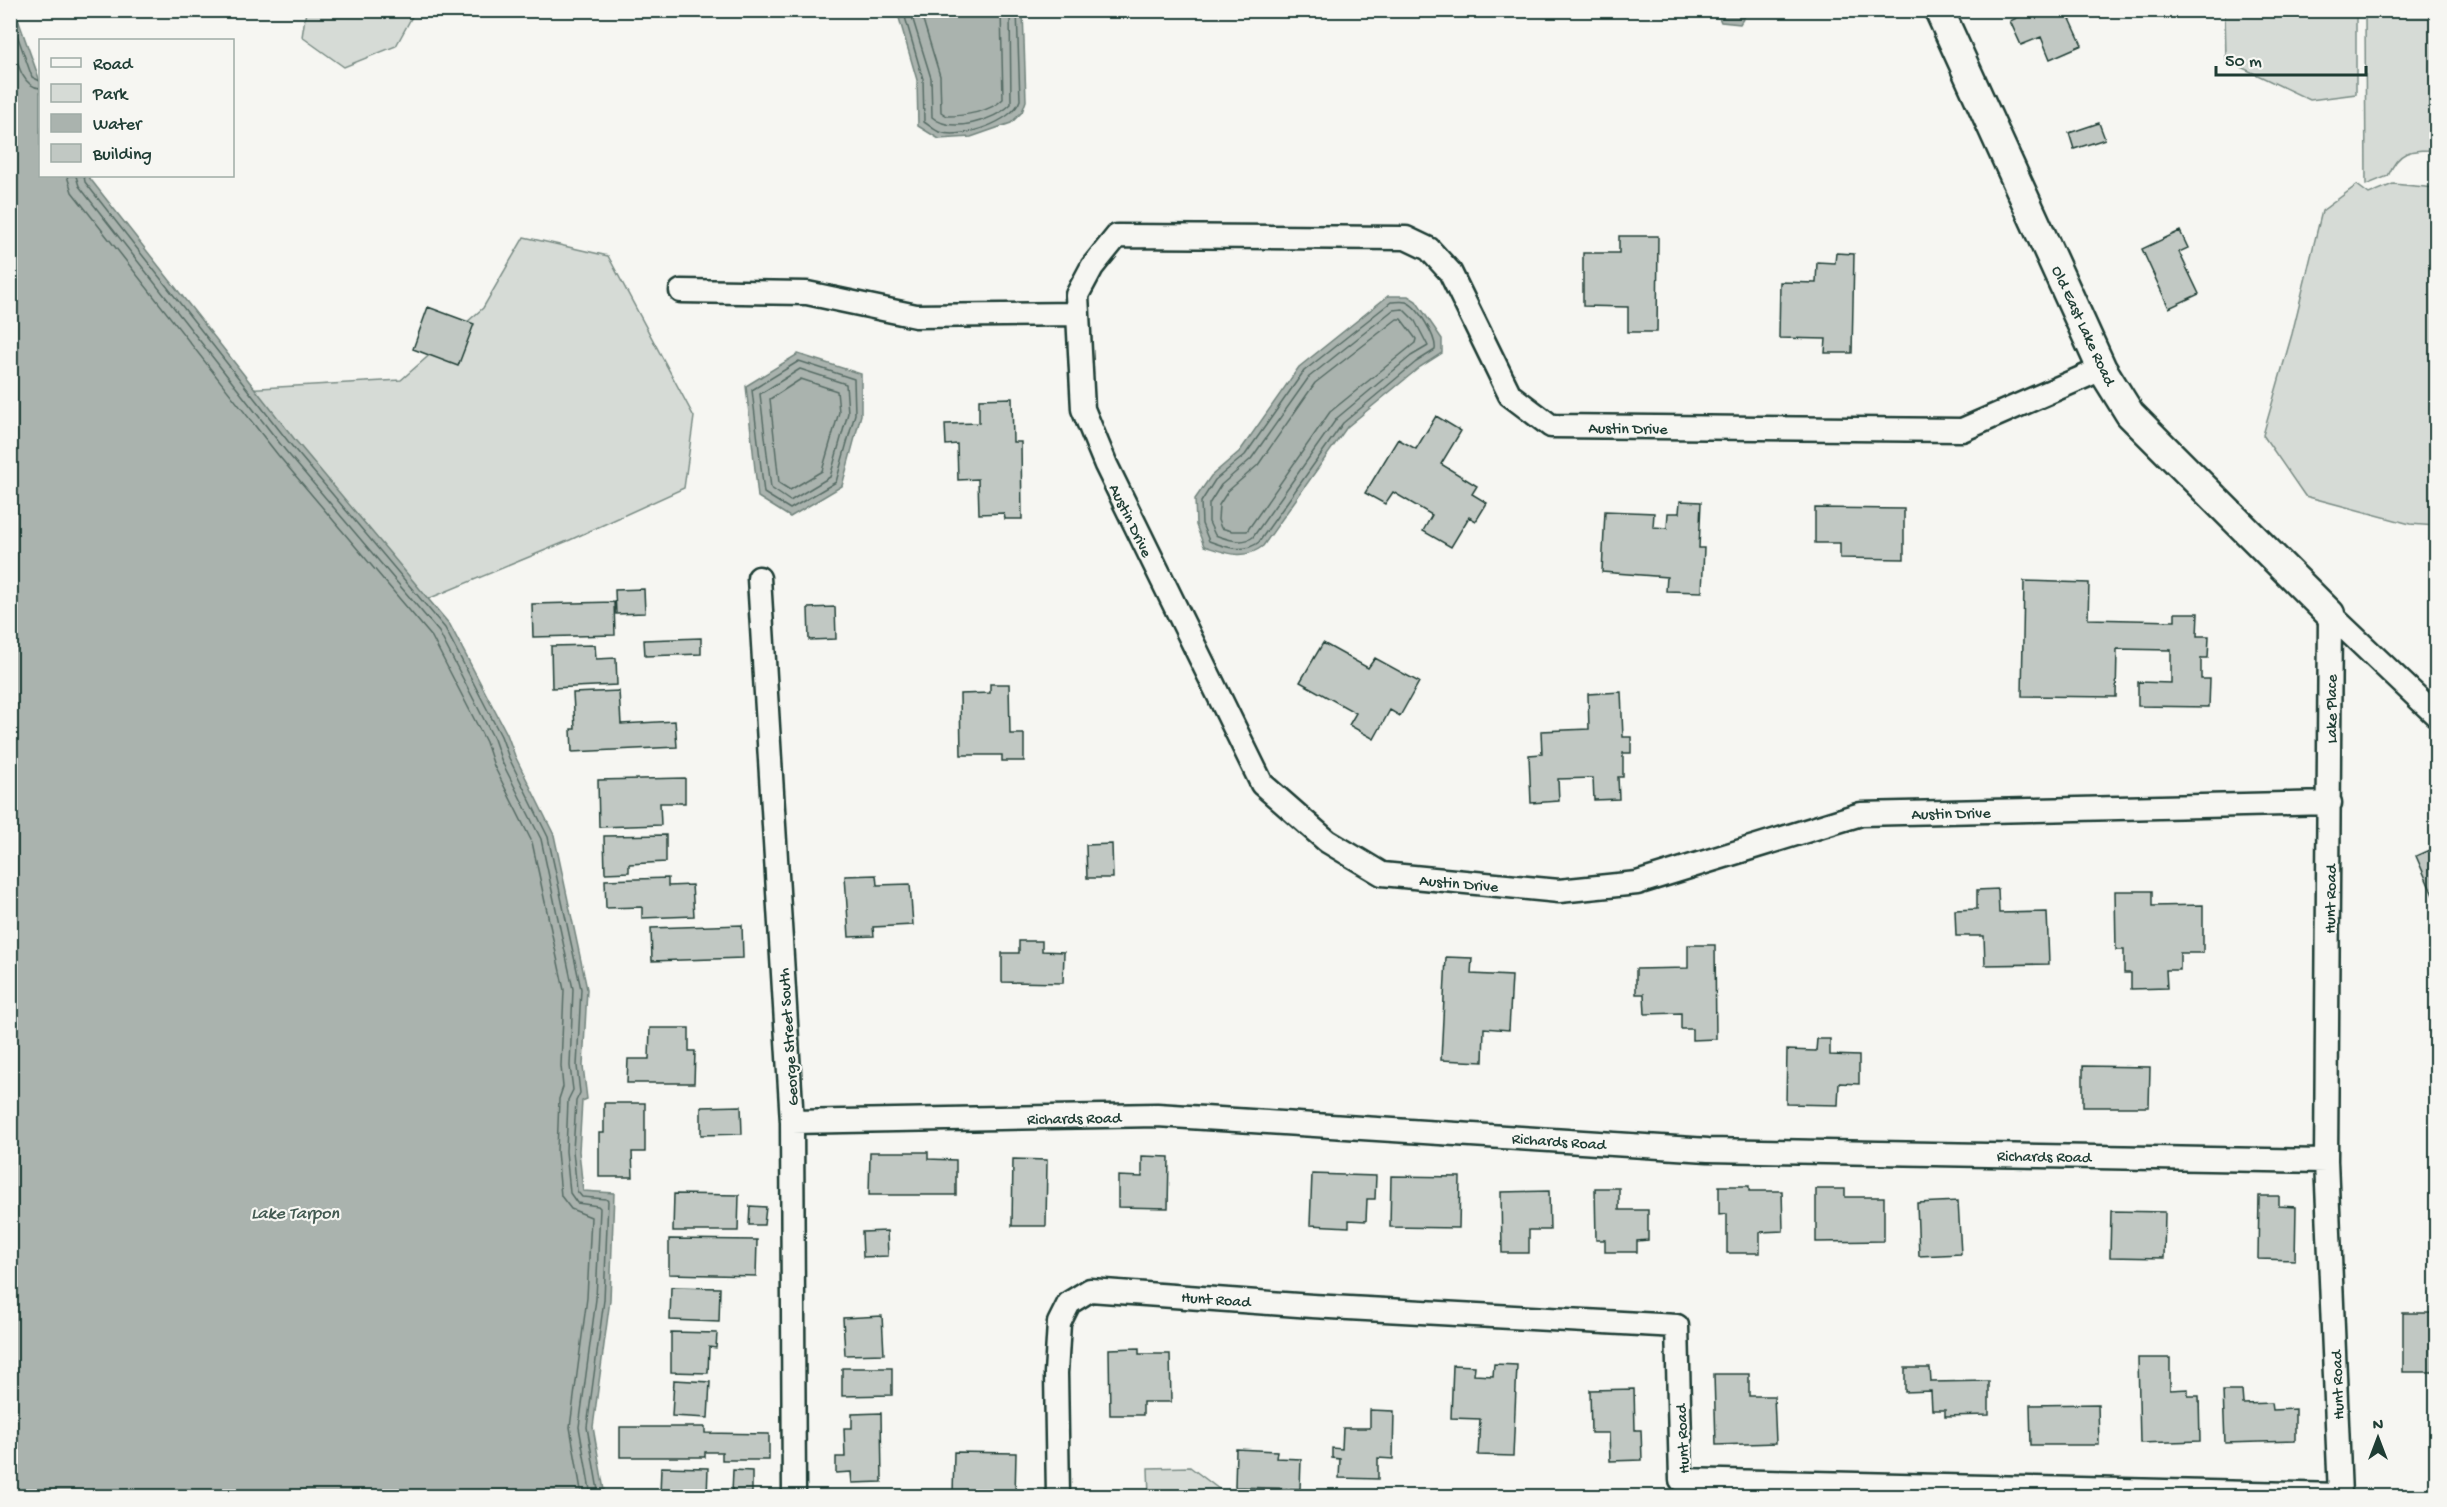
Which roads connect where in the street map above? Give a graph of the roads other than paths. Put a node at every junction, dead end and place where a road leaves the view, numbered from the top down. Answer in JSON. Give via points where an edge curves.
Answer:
{"nodes":[{"id":1,"x":1939,"y":10,"type":"edge"},
{"id":2,"x":681,"y":291,"type":"dead end"},
{"id":3,"x":1077,"y":314,"type":"junction"},
{"id":4,"x":2102,"y":369,"type":"junction"},
{"id":5,"x":759,"y":578,"type":"dead end"},
{"id":6,"x":2330,"y":614,"type":"junction"},
{"id":7,"x":2436,"y":715,"type":"edge"},
{"id":8,"x":2330,"y":804,"type":"junction"},
{"id":9,"x":792,"y":1122,"type":"junction"},
{"id":10,"x":2326,"y":1161,"type":"junction"},
{"id":11,"x":794,"y":1497,"type":"edge"},
{"id":12,"x":1059,"y":1497,"type":"edge"}],
"edges":[{"from":1,"to":4,"type":"street","name":"Old East Lake Road"},
{"from":2,"to":3,"type":"street","via":[[807,293],[916,316]]},
{"from":3,"to":4,"type":"street","name":"Austin Drive","via":[[1077,295],[1092,267],[1117,236],[1406,238],[1429,249],[1450,272],[1510,395],[1551,426],[1962,430]]},
{"from":3,"to":8,"type":"street","name":"Austin Drive","via":[[1083,409],[1106,465],[1262,784],[1327,841],[1382,874],[1559,891],[1637,883],[1861,814]]},
{"from":4,"to":6,"type":"street","name":"Old East Lake Road","via":[[2130,414]]},
{"from":5,"to":9,"type":"street","name":"George Street South"},
{"from":6,"to":7,"type":"street"},
{"from":6,"to":8,"type":"street","name":"Lake Place"},
{"from":8,"to":10,"type":"street","name":"Hunt Road"},
{"from":9,"to":10,"type":"street","name":"Richards Road","via":[[1158,1115],[1708,1150]]},
{"from":9,"to":11,"type":"street","name":"George Street South"},
{"from":10,"to":12,"type":"street","name":"Hunt Road","via":[[2340,1495],[1681,1480],[1677,1326],[1090,1290],[1069,1303],[1059,1323]]}]}
